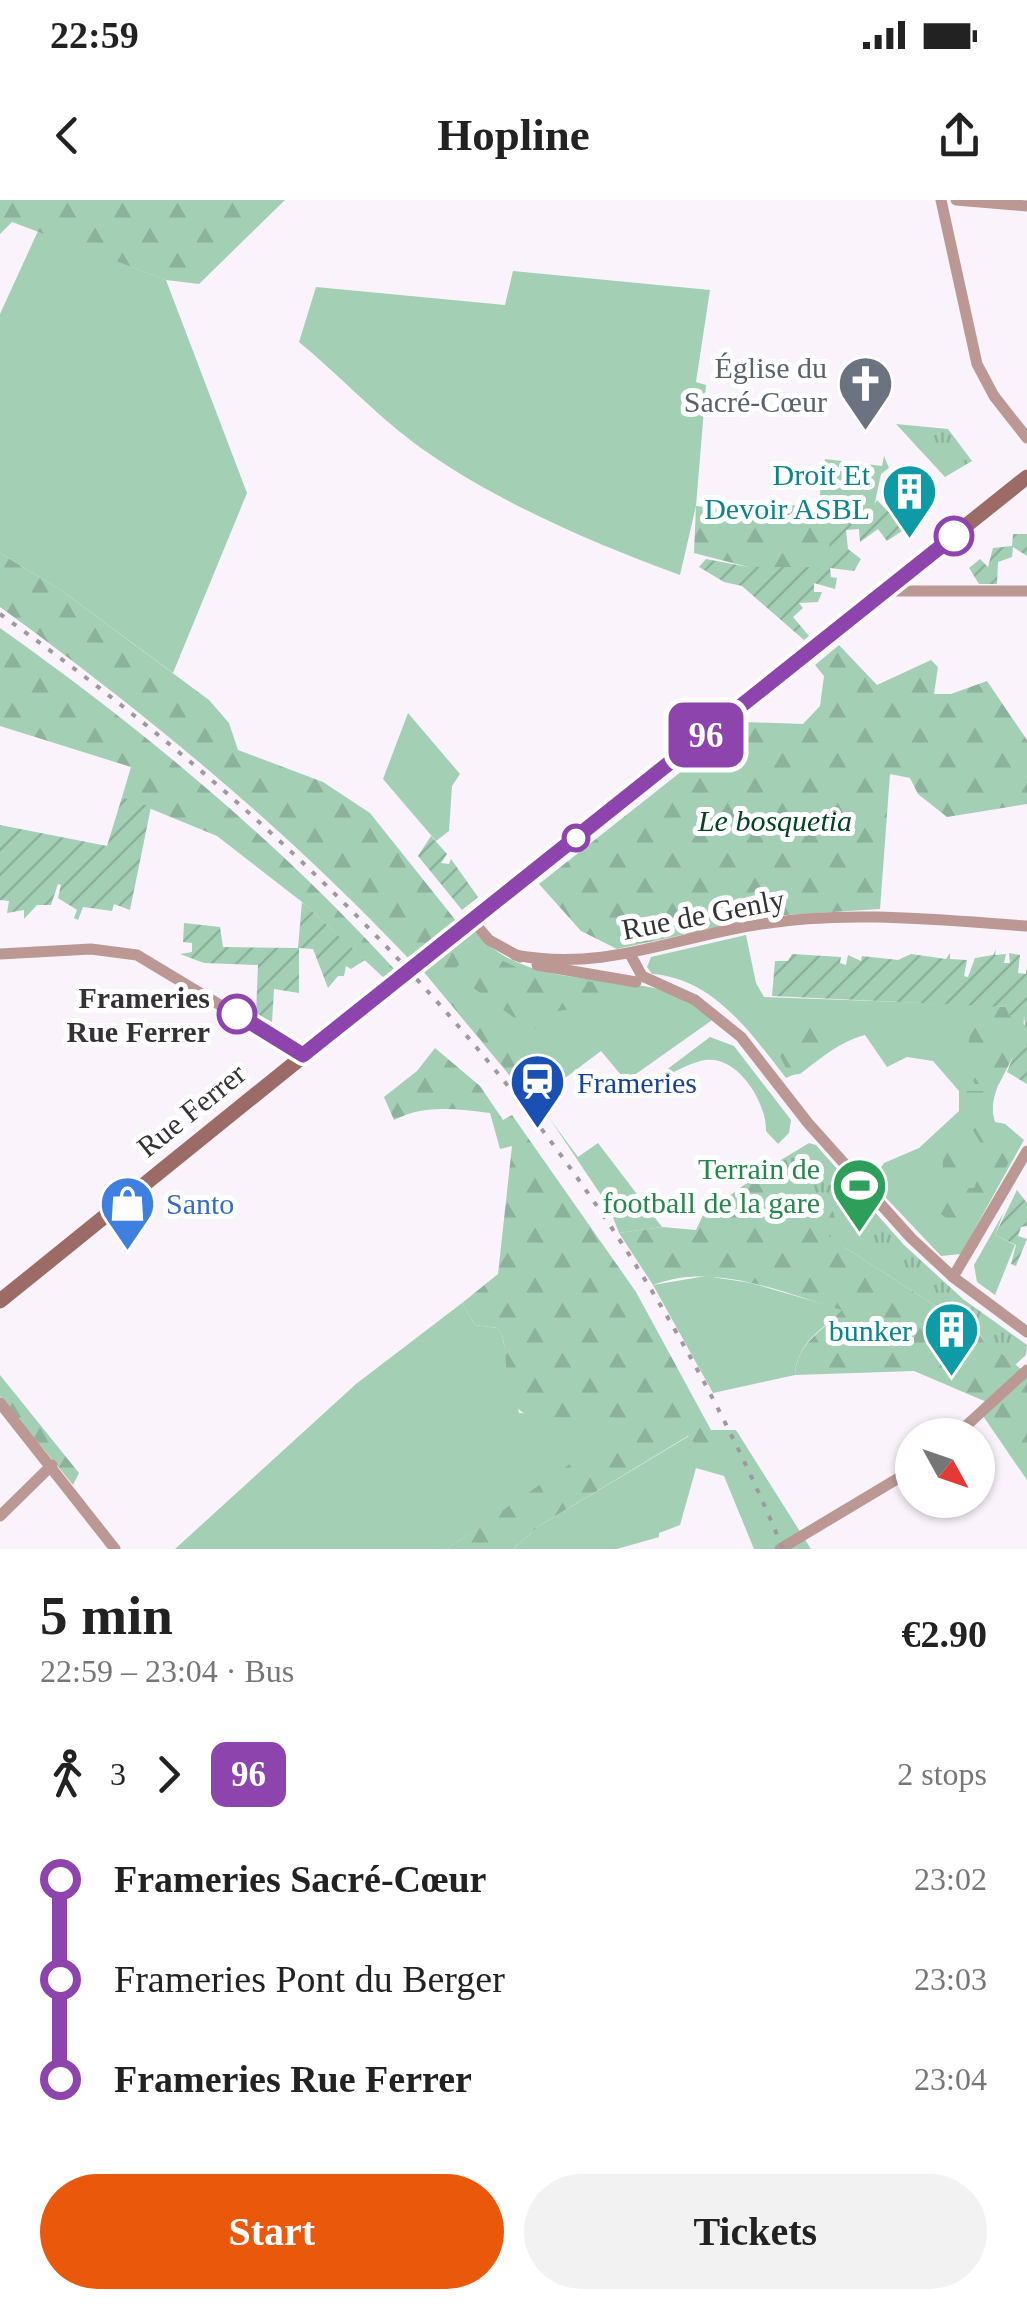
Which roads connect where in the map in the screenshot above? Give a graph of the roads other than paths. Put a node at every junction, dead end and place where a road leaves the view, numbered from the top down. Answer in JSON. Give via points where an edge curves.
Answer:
{"nodes":[{"id":1,"x":941,"y":200,"type":"edge"},
{"id":2,"x":956,"y":200,"type":"edge"},
{"id":3,"x":1027,"y":206,"type":"edge"},
{"id":4,"x":1027,"y":438,"type":"edge"},
{"id":5,"x":1027,"y":478,"type":"edge"},
{"id":6,"x":885,"y":591,"type":"junction"},
{"id":7,"x":1027,"y":591,"type":"edge"},
{"id":8,"x":472,"y":920,"type":"junction"},
{"id":9,"x":1027,"y":926,"type":"edge"},
{"id":10,"x":0,"y":954,"type":"edge"},
{"id":11,"x":515,"y":954,"type":"junction"},
{"id":12,"x":630,"y":954,"type":"junction"},
{"id":13,"x":614,"y":957,"type":"junction"},
{"id":14,"x":636,"y":982,"type":"junction"},
{"id":15,"x":673,"y":989,"type":"junction"},
{"id":16,"x":303,"y":1055,"type":"junction"},
{"id":17,"x":1027,"y":1151,"type":"edge"},
{"id":18,"x":953,"y":1277,"type":"junction"},
{"id":19,"x":0,"y":1301,"type":"edge"},
{"id":20,"x":1027,"y":1332,"type":"edge"},
{"id":21,"x":1027,"y":1370,"type":"edge"},
{"id":22,"x":0,"y":1403,"type":"edge"},
{"id":23,"x":975,"y":1418,"type":"edge"},
{"id":24,"x":52,"y":1466,"type":"junction"},
{"id":25,"x":895,"y":1480,"type":"edge"},
{"id":26,"x":0,"y":1516,"type":"edge"},
{"id":27,"x":115,"y":1549,"type":"edge"},
{"id":28,"x":780,"y":1549,"type":"edge"}],
"edges":[{"from":1,"to":4,"type":"street","via":[[977,364]]},
{"from":2,"to":3,"type":"street"},
{"from":5,"to":6,"type":"main road","name":"Rue Ferrer"},
{"from":6,"to":7,"type":"street"},
{"from":6,"to":8,"type":"main road","name":"Rue Ferrer"},
{"from":8,"to":11,"type":"street","via":[[488,940]]},
{"from":8,"to":16,"type":"main road","name":"Rue Ferrer","bridge":true},
{"from":9,"to":12,"type":"street","name":"Rue de Genly","via":[[789,921]]},
{"from":10,"to":16,"type":"street","via":[[136,954]]},
{"from":11,"to":13,"type":"street","name":"Rue de Genly","via":[[572,962]]},
{"from":11,"to":14,"type":"street","name":"Rue de Genly","via":[[554,970]]},
{"from":12,"to":13,"type":"street","name":"Rue de Genly"},
{"from":12,"to":15,"type":"street","via":[[642,976]]},
{"from":13,"to":14,"type":"street","via":[[618,972]]},
{"from":14,"to":15,"type":"street","name":"Rue de Genly"},
{"from":15,"to":18,"type":"street","via":[[720,1017],[878,1204]]},
{"from":16,"to":19,"type":"main road","name":"Rue Ferrer"},
{"from":17,"to":18,"type":"street"},
{"from":18,"to":20,"type":"street"},
{"from":21,"to":23,"type":"street"},
{"from":22,"to":24,"type":"street"},
{"from":24,"to":26,"type":"street"},
{"from":24,"to":27,"type":"street"},
{"from":25,"to":28,"type":"street"}]}
